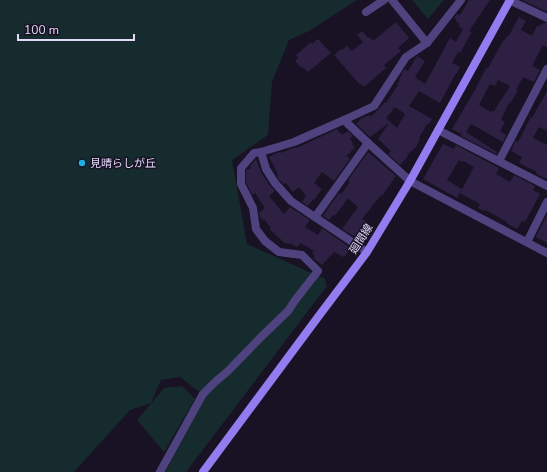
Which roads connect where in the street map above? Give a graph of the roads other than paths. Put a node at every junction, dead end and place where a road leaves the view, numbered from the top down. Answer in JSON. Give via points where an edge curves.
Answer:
{"nodes":[{"id":1,"x":384,"y":0,"type":"edge"},
{"id":2,"x":392,"y":0,"type":"edge"},
{"id":3,"x":461,"y":0,"type":"edge"},
{"id":4,"x":509,"y":0,"type":"edge"},
{"id":5,"x":366,"y":12,"type":"dead end"},
{"id":6,"x":547,"y":18,"type":"edge"},
{"id":7,"x":427,"y":43,"type":"junction"},
{"id":8,"x":547,"y":69,"type":"edge"},
{"id":9,"x":344,"y":120,"type":"junction"},
{"id":10,"x":438,"y":130,"type":"junction"},
{"id":11,"x":368,"y":144,"type":"junction"},
{"id":12,"x":261,"y":152,"type":"junction"},
{"id":13,"x":499,"y":161,"type":"junction"},
{"id":14,"x":410,"y":181,"type":"junction"},
{"id":15,"x":547,"y":186,"type":"edge"},
{"id":16,"x":547,"y":202,"type":"edge"},
{"id":17,"x":315,"y":217,"type":"junction"},
{"id":18,"x":527,"y":242,"type":"junction"},
{"id":19,"x":368,"y":252,"type":"junction"},
{"id":20,"x":547,"y":253,"type":"edge"},
{"id":21,"x":160,"y":472,"type":"edge"},
{"id":22,"x":203,"y":472,"type":"edge"}],
"edges":[{"from":1,"to":5,"type":"street"},
{"from":2,"to":7,"type":"street"},
{"from":3,"to":7,"type":"street"},
{"from":4,"to":6,"type":"street"},
{"from":4,"to":10,"type":"street","name":"廻間線"},
{"from":7,"to":9,"type":"street","via":[[406,57],[374,106]]},
{"from":8,"to":13,"type":"street"},
{"from":9,"to":11,"type":"street"},
{"from":9,"to":12,"type":"street","via":[[294,142]]},
{"from":10,"to":13,"type":"street"},
{"from":10,"to":14,"type":"street","name":"廻間線"},
{"from":11,"to":14,"type":"street"},
{"from":11,"to":17,"type":"street"},
{"from":12,"to":17,"type":"street","via":[[266,169],[275,183],[291,201]]},
{"from":12,"to":21,"type":"street","via":[[254,153],[241,168],[241,184],[253,208],[256,229],[265,241],[280,252],[302,255],[318,272],[288,311],[204,394]]},
{"from":13,"to":15,"type":"street"},
{"from":14,"to":18,"type":"street"},
{"from":14,"to":19,"type":"street","name":"廻間線"},
{"from":16,"to":18,"type":"street"},
{"from":17,"to":19,"type":"street"},
{"from":18,"to":20,"type":"street"},
{"from":19,"to":22,"type":"street","name":"廻間線"}]}
